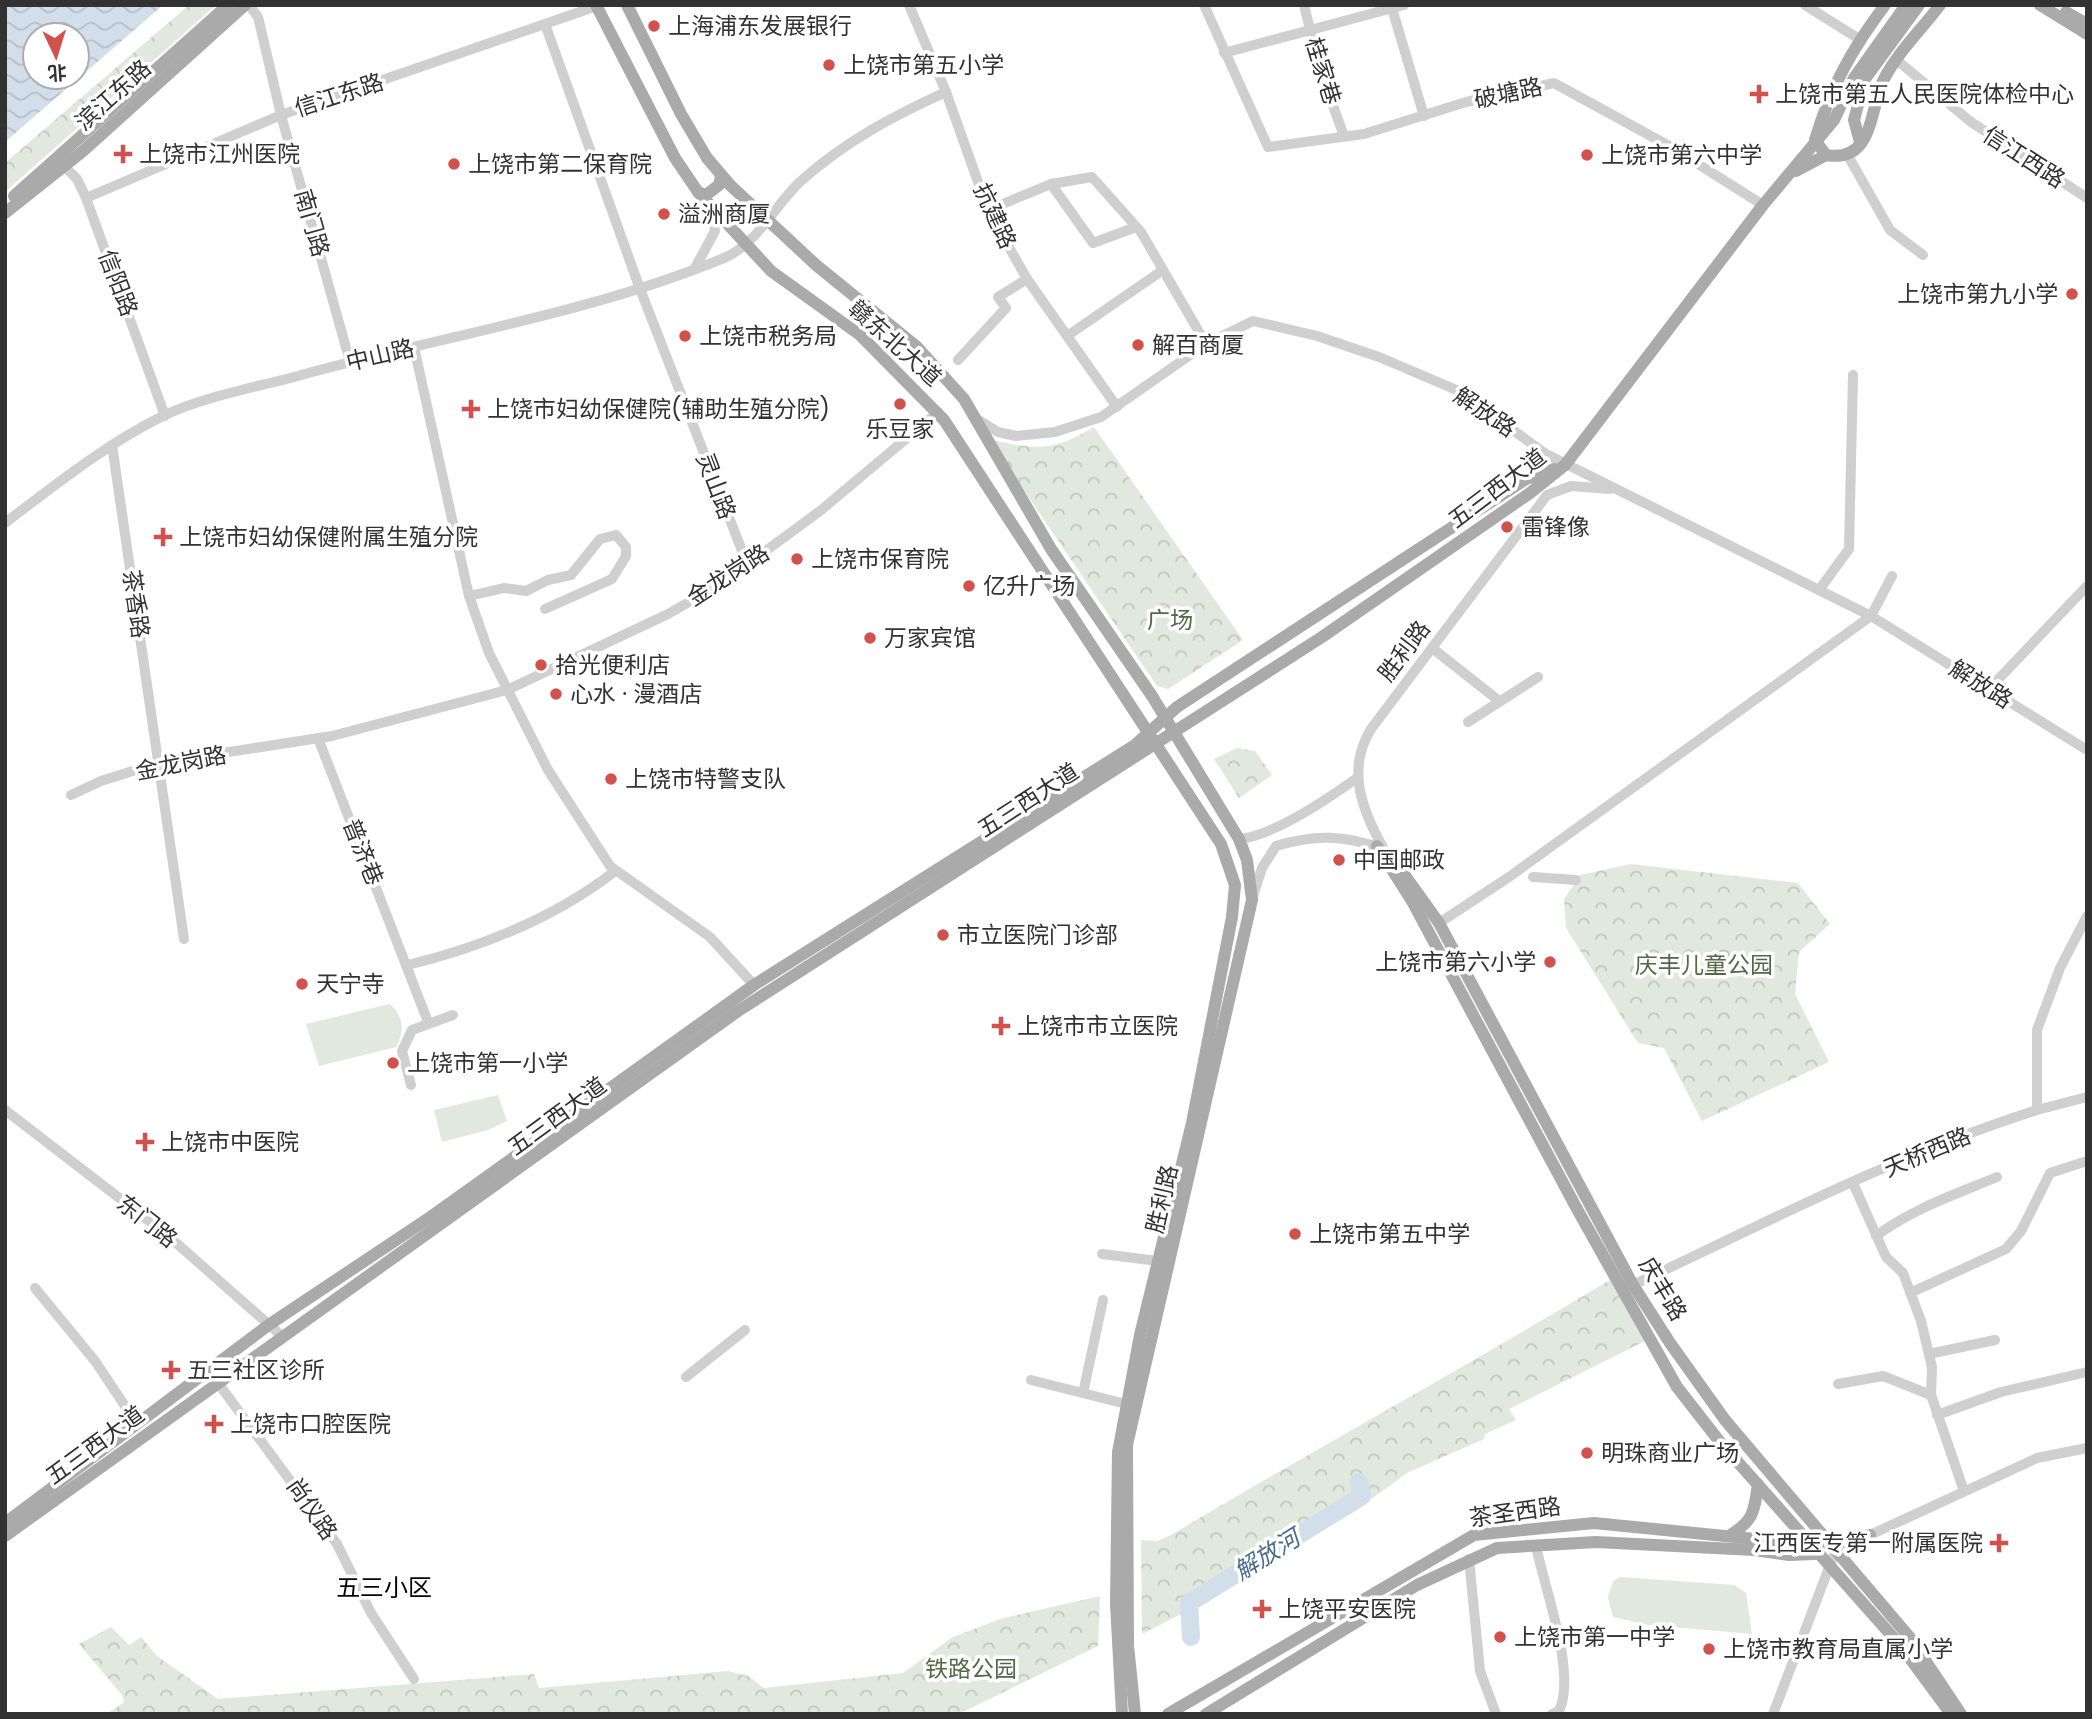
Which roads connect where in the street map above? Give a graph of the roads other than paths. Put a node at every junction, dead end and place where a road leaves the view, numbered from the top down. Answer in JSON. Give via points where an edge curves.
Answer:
{"nodes":[{"id":1,"x":228,"y":5,"type":"edge"},
{"id":2,"x":247,"y":5,"type":"edge"},
{"id":3,"x":627,"y":5,"type":"edge"},
{"id":4,"x":909,"y":5,"type":"edge"},
{"id":5,"x":1204,"y":5,"type":"edge"},
{"id":6,"x":1304,"y":5,"type":"edge"},
{"id":7,"x":1404,"y":5,"type":"edge"},
{"id":8,"x":1805,"y":5,"type":"edge"},
{"id":9,"x":1885,"y":5,"type":"edge"},
{"id":10,"x":1906,"y":5,"type":"edge"},
{"id":11,"x":1919,"y":5,"type":"edge"},
{"id":12,"x":1940,"y":5,"type":"edge"},
{"id":13,"x":2040,"y":5,"type":"edge"},
{"id":14,"x":2056,"y":5,"type":"edge"},
{"id":15,"x":597,"y":6,"type":"edge"},
{"id":16,"x":1392,"y":7,"type":"edge"},
{"id":17,"x":545,"y":24,"type":"junction"},
{"id":18,"x":2087,"y":24,"type":"edge"},
{"id":19,"x":1310,"y":30,"type":"junction"},
{"id":20,"x":2087,"y":34,"type":"edge"},
{"id":21,"x":1859,"y":39,"type":"junction"},
{"id":22,"x":1224,"y":53,"type":"junction"},
{"id":23,"x":1898,"y":61,"type":"junction"},
{"id":24,"x":946,"y":92,"type":"junction"},
{"id":25,"x":963,"y":100,"type":"dead end"},
{"id":26,"x":950,"y":103,"type":"junction"},
{"id":27,"x":281,"y":115,"type":"junction"},
{"id":28,"x":1424,"y":116,"type":"junction"},
{"id":29,"x":1344,"y":136,"type":"junction"},
{"id":30,"x":1815,"y":140,"type":"junction"},
{"id":31,"x":1860,"y":142,"type":"junction"},
{"id":32,"x":1847,"y":154,"type":"junction"},
{"id":33,"x":1826,"y":155,"type":"junction"},
{"id":34,"x":60,"y":162,"type":"junction"},
{"id":35,"x":721,"y":176,"type":"junction"},
{"id":36,"x":1787,"y":177,"type":"junction"},
{"id":37,"x":1051,"y":184,"type":"junction"},
{"id":38,"x":698,"y":192,"type":"junction"},
{"id":39,"x":86,"y":198,"type":"junction"},
{"id":40,"x":2087,"y":198,"type":"edge"},
{"id":41,"x":5,"y":203,"type":"edge"},
{"id":42,"x":1763,"y":205,"type":"junction"},
{"id":43,"x":710,"y":206,"type":"junction"},
{"id":44,"x":988,"y":210,"type":"junction"},
{"id":45,"x":5,"y":213,"type":"edge"},
{"id":46,"x":767,"y":219,"type":"junction"},
{"id":47,"x":1136,"y":227,"type":"junction"},
{"id":48,"x":746,"y":245,"type":"junction"},
{"id":49,"x":1923,"y":255,"type":"dead end"},
{"id":50,"x":695,"y":268,"type":"junction"},
{"id":51,"x":1163,"y":270,"type":"junction"},
{"id":52,"x":1027,"y":279,"type":"junction"},
{"id":53,"x":640,"y":289,"type":"junction"},
{"id":54,"x":1067,"y":336,"type":"junction"},
{"id":55,"x":1206,"y":345,"type":"junction"},
{"id":56,"x":414,"y":347,"type":"junction"},
{"id":57,"x":958,"y":360,"type":"dead end"},
{"id":58,"x":350,"y":362,"type":"junction"},
{"id":59,"x":1853,"y":375,"type":"dead end"},
{"id":60,"x":1117,"y":407,"type":"junction"},
{"id":61,"x":938,"y":412,"type":"junction"},
{"id":62,"x":165,"y":415,"type":"junction"},
{"id":63,"x":974,"y":417,"type":"junction"},
{"id":64,"x":112,"y":445,"type":"junction"},
{"id":65,"x":1565,"y":465,"type":"junction"},
{"id":66,"x":1616,"y":489,"type":"junction"},
{"id":67,"x":5,"y":523,"type":"edge"},
{"id":68,"x":748,"y":566,"type":"junction"},
{"id":69,"x":1892,"y":576,"type":"dead end"},
{"id":70,"x":2087,"y":586,"type":"edge"},
{"id":71,"x":1819,"y":590,"type":"junction"},
{"id":72,"x":469,"y":596,"type":"junction"},
{"id":73,"x":545,"y":609,"type":"dead end"},
{"id":74,"x":1871,"y":616,"type":"junction"},
{"id":75,"x":1432,"y":648,"type":"junction"},
{"id":76,"x":1538,"y":677,"type":"dead end"},
{"id":77,"x":1989,"y":689,"type":"junction"},
{"id":78,"x":507,"y":690,"type":"junction"},
{"id":79,"x":1498,"y":699,"type":"junction"},
{"id":80,"x":1165,"y":718,"type":"junction"},
{"id":81,"x":1468,"y":722,"type":"dead end"},
{"id":82,"x":1149,"y":731,"type":"junction"},
{"id":83,"x":1174,"y":733,"type":"junction"},
{"id":84,"x":318,"y":738,"type":"junction"},
{"id":85,"x":1157,"y":744,"type":"junction"},
{"id":86,"x":2087,"y":750,"type":"edge"},
{"id":87,"x":158,"y":764,"type":"junction"},
{"id":88,"x":1357,"y":778,"type":"junction"},
{"id":89,"x":71,"y":795,"type":"dead end"},
{"id":90,"x":1239,"y":839,"type":"junction"},
{"id":91,"x":1381,"y":848,"type":"junction"},
{"id":92,"x":615,"y":871,"type":"junction"},
{"id":93,"x":1533,"y":877,"type":"dead end"},
{"id":94,"x":1576,"y":880,"type":"dead end"},
{"id":95,"x":1252,"y":900,"type":"junction"},
{"id":96,"x":2087,"y":916,"type":"edge"},
{"id":97,"x":1439,"y":923,"type":"junction"},
{"id":98,"x":2081,"y":938,"type":"edge"},
{"id":99,"x":184,"y":939,"type":"dead end"},
{"id":100,"x":408,"y":965,"type":"junction"},
{"id":101,"x":754,"y":985,"type":"junction"},
{"id":102,"x":453,"y":1015,"type":"dead end"},
{"id":103,"x":428,"y":1022,"type":"junction"},
{"id":104,"x":411,"y":1085,"type":"dead end"},
{"id":105,"x":2087,"y":1097,"type":"edge"},
{"id":106,"x":2037,"y":1110,"type":"junction"},
{"id":107,"x":5,"y":1111,"type":"edge"},
{"id":108,"x":2087,"y":1161,"type":"edge"},
{"id":109,"x":1997,"y":1177,"type":"dead end"},
{"id":110,"x":1853,"y":1183,"type":"junction"},
{"id":111,"x":1876,"y":1236,"type":"junction"},
{"id":112,"x":1102,"y":1254,"type":"dead end"},
{"id":113,"x":1158,"y":1261,"type":"junction"},
{"id":114,"x":1633,"y":1285,"type":"junction"},
{"id":115,"x":35,"y":1288,"type":"dead end"},
{"id":116,"x":1910,"y":1293,"type":"junction"},
{"id":117,"x":1103,"y":1300,"type":"dead end"},
{"id":118,"x":270,"y":1324,"type":"junction"},
{"id":119,"x":745,"y":1330,"type":"dead end"},
{"id":120,"x":283,"y":1337,"type":"junction"},
{"id":121,"x":1995,"y":1340,"type":"dead end"},
{"id":122,"x":1929,"y":1353,"type":"junction"},
{"id":123,"x":2087,"y":1372,"type":"edge"},
{"id":124,"x":686,"y":1377,"type":"dead end"},
{"id":125,"x":1031,"y":1380,"type":"dead end"},
{"id":126,"x":218,"y":1383,"type":"junction"},
{"id":127,"x":1838,"y":1384,"type":"dead end"},
{"id":128,"x":1083,"y":1393,"type":"junction"},
{"id":129,"x":1931,"y":1395,"type":"junction"},
{"id":130,"x":1126,"y":1404,"type":"junction"},
{"id":131,"x":1937,"y":1415,"type":"junction"},
{"id":132,"x":136,"y":1424,"type":"junction"},
{"id":133,"x":2087,"y":1448,"type":"edge"},
{"id":134,"x":1758,"y":1484,"type":"junction"},
{"id":135,"x":1965,"y":1491,"type":"junction"},
{"id":136,"x":5,"y":1522,"type":"edge"},
{"id":137,"x":1870,"y":1535,"type":"joint"},
{"id":138,"x":5,"y":1536,"type":"edge"},
{"id":139,"x":1730,"y":1536,"type":"junction"},
{"id":140,"x":1536,"y":1546,"type":"junction"},
{"id":141,"x":1832,"y":1548,"type":"junction"},
{"id":142,"x":1816,"y":1550,"type":"junction"},
{"id":143,"x":1469,"y":1559,"type":"junction"},
{"id":144,"x":1829,"y":1566,"type":"junction"},
{"id":145,"x":414,"y":1679,"type":"dead end"},
{"id":146,"x":1122,"y":1714,"type":"edge"},
{"id":147,"x":1135,"y":1714,"type":"edge"},
{"id":148,"x":1168,"y":1714,"type":"edge"},
{"id":149,"x":1206,"y":1714,"type":"edge"},
{"id":150,"x":1496,"y":1714,"type":"edge"},
{"id":151,"x":1552,"y":1714,"type":"edge"},
{"id":152,"x":1773,"y":1714,"type":"edge"},
{"id":153,"x":1951,"y":1714,"type":"edge"},
{"id":154,"x":1961,"y":1714,"type":"edge"}],
"edges":[{"from":1,"to":34,"type":"main road","name":"滨江东路"},
{"from":2,"to":27,"type":"street","name":"南门路","via":[[258,17]]},
{"from":2,"to":34,"type":"main road","name":"滨江东路"},
{"from":3,"to":35,"type":"main road","name":"胜利路","via":[[681,114]]},
{"from":4,"to":24,"type":"street","name":"抗建路"},
{"from":5,"to":22,"type":"street"},
{"from":6,"to":19,"type":"street","name":"桂家巷"},
{"from":7,"to":16,"type":"street"},
{"from":8,"to":21,"type":"street"},
{"from":9,"to":21,"type":"main road"},
{"from":10,"to":30,"type":"main road","via":[[1853,78],[1833,120]]},
{"from":11,"to":31,"type":"main road","via":[[1865,79],[1854,120]]},
{"from":12,"to":23,"type":"main road"},
{"from":13,"to":20,"type":"main road"},
{"from":14,"to":18,"type":"main road"},
{"from":15,"to":17,"type":"street","name":"信江东路"},
{"from":15,"to":38,"type":"main road","name":"赣东北大道","via":[[675,158]]},
{"from":16,"to":19,"type":"street"},
{"from":16,"to":28,"type":"street"},
{"from":17,"to":27,"type":"street","name":"信江东路"},
{"from":17,"to":53,"type":"street","name":"灵山路"},
{"from":19,"to":22,"type":"street"},
{"from":19,"to":29,"type":"street","name":"桂家巷"},
{"from":21,"to":30,"type":"main road","via":[[1828,94]]},
{"from":22,"to":29,"type":"street","name":"破塘路","via":[[1268,147]]},
{"from":23,"to":31,"type":"main road","via":[[1884,79],[1871,129]]},
{"from":23,"to":40,"type":"street","name":"信江西路","via":[[1971,122]]},
{"from":24,"to":26,"type":"street","name":"抗建路"},
{"from":24,"to":46,"type":"street","name":"中山路","via":[[864,132],[831,155]]},
{"from":25,"to":26,"type":"street"},
{"from":26,"to":44,"type":"street","name":"抗建路"},
{"from":27,"to":39,"type":"street","name":"信江东路"},
{"from":27,"to":58,"type":"street","name":"南门路"},
{"from":28,"to":29,"type":"street","name":"破塘路"},
{"from":28,"to":42,"type":"street","name":"破塘路","via":[[1553,83],[1671,147]]},
{"from":30,"to":33,"type":"main road"},
{"from":30,"to":36,"type":"main road"},
{"from":31,"to":32,"type":"main road"},
{"from":32,"to":33,"type":"main road"},
{"from":32,"to":49,"type":"street","via":[[1890,230]]},
{"from":33,"to":36,"type":"main road"},
{"from":34,"to":39,"type":"street","name":"信阳路","via":[[77,179]]},
{"from":34,"to":41,"type":"main road","name":"滨江东路"},
{"from":34,"to":45,"type":"main road","name":"滨江东路"},
{"from":35,"to":38,"type":"main road","via":[[713,191],[706,195]]},
{"from":35,"to":46,"type":"main road","name":"胜利路"},
{"from":36,"to":42,"type":"main road"},
{"from":37,"to":44,"type":"street"},
{"from":37,"to":47,"type":"street","via":[[1092,177]]},
{"from":37,"to":47,"type":"street","via":[[1093,243]]},
{"from":38,"to":43,"type":"main road","name":"赣东北大道"},
{"from":39,"to":62,"type":"street","name":"信阳路"},
{"from":42,"to":65,"type":"main road"},
{"from":43,"to":48,"type":"main road","name":"赣东北大道"},
{"from":43,"to":50,"type":"street","via":[[715,231]]},
{"from":44,"to":52,"type":"street","name":"抗建路"},
{"from":46,"to":48,"type":"street","name":"中山路"},
{"from":46,"to":63,"type":"main road","name":"胜利路","via":[[917,347],[942,372]]},
{"from":47,"to":51,"type":"street"},
{"from":48,"to":50,"type":"street","name":"中山路"},
{"from":48,"to":61,"type":"main road","name":"赣东北大道","via":[[771,271],[860,335]]},
{"from":50,"to":53,"type":"street","name":"中山路"},
{"from":51,"to":54,"type":"street"},
{"from":51,"to":55,"type":"street"},
{"from":52,"to":54,"type":"street","name":"抗建路"},
{"from":52,"to":57,"type":"street","via":[[998,297],[1006,308]]},
{"from":53,"to":56,"type":"street","name":"中山路"},
{"from":53,"to":68,"type":"street","name":"灵山路"},
{"from":54,"to":60,"type":"street","name":"抗建路"},
{"from":55,"to":60,"type":"street","name":"解放路"},
{"from":55,"to":65,"type":"street","name":"解放路","via":[[1253,321],[1317,336],[1459,391]]},
{"from":56,"to":58,"type":"street","name":"中山路"},
{"from":56,"to":72,"type":"street"},
{"from":58,"to":62,"type":"street","name":"中山路"},
{"from":59,"to":71,"type":"street","via":[[1849,549]]},
{"from":60,"to":63,"type":"street","name":"解放路","via":[[1075,426],[1036,436],[998,432]]},
{"from":61,"to":68,"type":"street","name":"金龙岗路"},
{"from":61,"to":82,"type":"main road","name":"赣东北大道"},
{"from":62,"to":64,"type":"street","name":"中山路"},
{"from":63,"to":80,"type":"main road","name":"胜利路","via":[[1051,549]]},
{"from":64,"to":67,"type":"street","name":"中山路"},
{"from":64,"to":87,"type":"street","name":"茶香路"},
{"from":65,"to":66,"type":"street","name":"解放路"},
{"from":65,"to":80,"type":"main road","name":"五三西大道","via":[[1526,479]]},
{"from":65,"to":83,"type":"main road","name":"五三西大道","via":[[1322,637]]},
{"from":66,"to":71,"type":"street","name":"解放路"},
{"from":66,"to":75,"type":"street","name":"胜利路","via":[[1571,486],[1547,495]]},
{"from":68,"to":78,"type":"street","name":"金龙岗路","via":[[668,614]]},
{"from":69,"to":74,"type":"street"},
{"from":70,"to":77,"type":"street"},
{"from":71,"to":74,"type":"street","name":"解放路"},
{"from":72,"to":73,"type":"street","via":[[504,588],[526,591],[571,575],[600,539],[616,535],[622,540],[626,556],[612,579]]},
{"from":72,"to":78,"type":"street"},
{"from":74,"to":77,"type":"street","name":"解放路"},
{"from":74,"to":97,"type":"street"},
{"from":75,"to":79,"type":"street"},
{"from":75,"to":88,"type":"street","name":"胜利路","via":[[1362,744]]},
{"from":76,"to":79,"type":"street"},
{"from":77,"to":86,"type":"street","name":"解放路"},
{"from":78,"to":84,"type":"street","name":"金龙岗路"},
{"from":78,"to":92,"type":"street","via":[[548,770]]},
{"from":79,"to":81,"type":"street"},
{"from":80,"to":82,"type":"main road","name":"五三西大道"},
{"from":80,"to":83,"type":"main road","name":"胜利路"},
{"from":82,"to":85,"type":"main road","name":"胜利路"},
{"from":82,"to":101,"type":"main road","name":"五三西大道","via":[[1135,745]]},
{"from":83,"to":85,"type":"main road","name":"五三西大道"},
{"from":83,"to":90,"type":"main road","name":"胜利路"},
{"from":84,"to":87,"type":"street","name":"金龙岗路"},
{"from":84,"to":100,"type":"street","name":"普济巷"},
{"from":85,"to":113,"type":"main road","name":"胜利路","via":[[1221,844],[1235,885],[1208,1042]]},
{"from":85,"to":120,"type":"main road","name":"五三西大道","via":[[738,1011]]},
{"from":87,"to":89,"type":"street","name":"金龙岗路"},
{"from":87,"to":99,"type":"street","name":"茶香路"},
{"from":88,"to":90,"type":"street","via":[[1254,838]]},
{"from":88,"to":91,"type":"street","name":"胜利路"},
{"from":90,"to":95,"type":"main road","name":"胜利路"},
{"from":91,"to":95,"type":"street","via":[[1328,835],[1276,846],[1262,868]]},
{"from":91,"to":97,"type":"main road","name":"庆丰路"},
{"from":91,"to":134,"type":"main road","via":[[1677,1387]]},
{"from":92,"to":100,"type":"street","via":[[575,900],[541,917],[474,946]]},
{"from":92,"to":101,"type":"street","via":[[710,937]]},
{"from":93,"to":94,"type":"street"},
{"from":95,"to":147,"type":"main road","name":"胜利路","via":[[1127,1445],[1128,1645]]},
{"from":96,"to":98,"type":"street"},
{"from":97,"to":114,"type":"main road","name":"庆丰路"},
{"from":98,"to":106,"type":"street","via":[[2060,968],[2037,1030]]},
{"from":100,"to":103,"type":"street","name":"普济巷"},
{"from":101,"to":118,"type":"main road","name":"五三西大道","via":[[432,1216]]},
{"from":102,"to":103,"type":"street"},
{"from":103,"to":104,"type":"street","via":[[412,1030],[402,1051]]},
{"from":105,"to":106,"type":"street","name":"天桥西路"},
{"from":106,"to":110,"type":"street","name":"天桥西路","via":[[1987,1126]]},
{"from":107,"to":118,"type":"street","name":"东门路","via":[[166,1234]]},
{"from":108,"to":116,"type":"street","via":[[2050,1173],[2021,1231],[2006,1249]]},
{"from":109,"to":111,"type":"street","via":[[1930,1205]]},
{"from":110,"to":111,"type":"street"},
{"from":110,"to":114,"type":"street","name":"天桥西路"},
{"from":111,"to":116,"type":"street","via":[[1886,1257],[1903,1273]]},
{"from":112,"to":113,"type":"street"},
{"from":113,"to":130,"type":"main road","name":"胜利路"},
{"from":114,"to":141,"type":"main road","name":"庆丰路","via":[[1725,1420]]},
{"from":115,"to":132,"type":"street","via":[[94,1361]]},
{"from":116,"to":122,"type":"street"},
{"from":117,"to":128,"type":"street"},
{"from":118,"to":120,"type":"street","name":"东门路"},
{"from":118,"to":132,"type":"main road","name":"五三西大道"},
{"from":119,"to":124,"type":"street"},
{"from":120,"to":126,"type":"main road","name":"五三西大道"},
{"from":121,"to":122,"type":"street"},
{"from":122,"to":129,"type":"street"},
{"from":123,"to":131,"type":"street","via":[[2001,1392]]},
{"from":125,"to":128,"type":"street"},
{"from":126,"to":138,"type":"main road","name":"五三西大道"},
{"from":126,"to":145,"type":"street","name":"尚仪路","via":[[337,1544],[371,1613]]},
{"from":127,"to":129,"type":"street","via":[[1883,1376]]},
{"from":128,"to":130,"type":"street"},
{"from":129,"to":131,"type":"street"},
{"from":130,"to":146,"type":"main road","name":"胜利路","via":[[1118,1452],[1116,1544]]},
{"from":131,"to":135,"type":"street"},
{"from":132,"to":136,"type":"main road","name":"五三西大道"},
{"from":133,"to":135,"type":"street","name":"茶圣西路","via":[[2037,1458]]},
{"from":134,"to":139,"type":"main road","via":[[1755,1511]]},
{"from":134,"to":142,"type":"main road"},
{"from":135,"to":137,"type":"street","name":"茶圣西路"},
{"from":137,"to":141,"type":"main road","name":"茶圣西路","via":[[1848,1549]]},
{"from":139,"to":142,"type":"main road","name":"茶圣西路"},
{"from":139,"to":148,"type":"main road","name":"茶圣西路","via":[[1594,1523],[1474,1535]]},
{"from":140,"to":142,"type":"main road","name":"茶圣西路","via":[[1596,1542],[1789,1555]]},
{"from":140,"to":143,"type":"main road","name":"茶圣西路","via":[[1497,1548]]},
{"from":140,"to":151,"type":"street","via":[[1555,1611],[1566,1697]]},
{"from":141,"to":142,"type":"main road","name":"茶圣西路"},
{"from":141,"to":144,"type":"street"},
{"from":141,"to":154,"type":"main road","name":"庆丰路","via":[[1911,1639]]},
{"from":142,"to":144,"type":"main road"},
{"from":143,"to":149,"type":"main road","name":"茶圣西路"},
{"from":143,"to":150,"type":"street","via":[[1480,1671]]},
{"from":144,"to":152,"type":"street"},
{"from":144,"to":153,"type":"main road","via":[[1900,1644]]}]}
